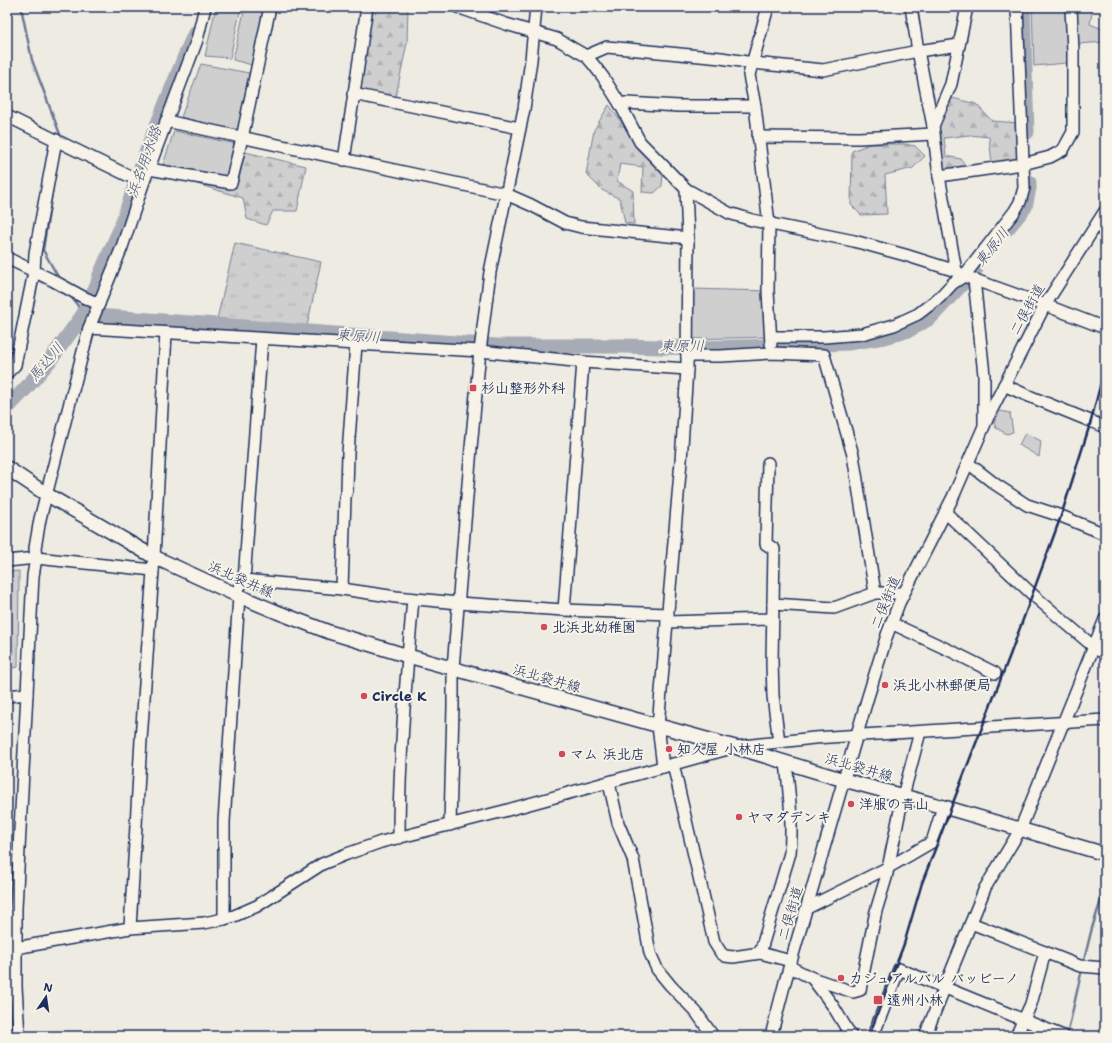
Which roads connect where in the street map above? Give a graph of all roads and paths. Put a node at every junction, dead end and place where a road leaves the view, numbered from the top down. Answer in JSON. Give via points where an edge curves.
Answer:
{"nodes":[{"id":1,"x":205,"y":7,"type":"edge"},
{"id":2,"x":270,"y":7,"type":"edge"},
{"id":3,"x":367,"y":7,"type":"edge"},
{"id":4,"x":457,"y":7,"type":"edge"},
{"id":5,"x":536,"y":7,"type":"edge"},
{"id":6,"x":768,"y":7,"type":"edge"},
{"id":7,"x":911,"y":7,"type":"edge"},
{"id":8,"x":967,"y":7,"type":"edge"},
{"id":9,"x":1017,"y":7,"type":"edge"},
{"id":10,"x":1071,"y":7,"type":"edge"},
{"id":11,"x":534,"y":32,"type":"junction"},
{"id":12,"x":959,"y":45,"type":"junction"},
{"id":13,"x":918,"y":51,"type":"junction"},
{"id":14,"x":586,"y":56,"type":"junction"},
{"id":15,"x":753,"y":63,"type":"junction"},
{"id":16,"x":354,"y":94,"type":"junction"},
{"id":17,"x":620,"y":104,"type":"junction"},
{"id":18,"x":754,"y":106,"type":"junction"},
{"id":19,"x":7,"y":116,"type":"edge"},
{"id":20,"x":166,"y":121,"type":"junction"},
{"id":21,"x":520,"y":128,"type":"junction"},
{"id":22,"x":933,"y":130,"type":"junction"},
{"id":23,"x":758,"y":137,"type":"junction"},
{"id":24,"x":242,"y":138,"type":"junction"},
{"id":25,"x":56,"y":140,"type":"junction"},
{"id":26,"x":344,"y":160,"type":"junction"},
{"id":27,"x":1026,"y":164,"type":"junction"},
{"id":28,"x":149,"y":169,"type":"junction"},
{"id":29,"x":939,"y":176,"type":"junction"},
{"id":30,"x":137,"y":179,"type":"junction"},
{"id":31,"x":686,"y":189,"type":"junction"},
{"id":32,"x":506,"y":194,"type":"junction"},
{"id":33,"x":1105,"y":211,"type":"edge"},
{"id":34,"x":769,"y":224,"type":"junction"},
{"id":35,"x":688,"y":238,"type":"junction"},
{"id":36,"x":7,"y":258,"type":"edge"},
{"id":37,"x":34,"y":272,"type":"junction"},
{"id":38,"x":967,"y":276,"type":"junction"},
{"id":39,"x":91,"y":301,"type":"junction"},
{"id":40,"x":1045,"y":305,"type":"junction"},
{"id":41,"x":89,"y":328,"type":"junction"},
{"id":42,"x":1105,"y":328,"type":"edge"},
{"id":43,"x":166,"y":333,"type":"junction"},
{"id":44,"x":771,"y":337,"type":"junction"},
{"id":45,"x":262,"y":339,"type":"junction"},
{"id":46,"x":356,"y":344,"type":"junction"},
{"id":47,"x":480,"y":351,"type":"junction"},
{"id":48,"x":770,"y":353,"type":"junction"},
{"id":49,"x":687,"y":356,"type":"junction"},
{"id":50,"x":583,"y":362,"type":"junction"},
{"id":51,"x":686,"y":369,"type":"junction"},
{"id":52,"x":7,"y":373,"type":"edge"},
{"id":53,"x":1004,"y":385,"type":"junction"},
{"id":54,"x":984,"y":427,"type":"junction"},
{"id":55,"x":1105,"y":427,"type":"edge"},
{"id":56,"x":768,"y":463,"type":"dead end"},
{"id":57,"x":968,"y":463,"type":"junction"},
{"id":58,"x":7,"y":468,"type":"edge"},
{"id":59,"x":46,"y":494,"type":"junction"},
{"id":60,"x":945,"y":512,"type":"junction"},
{"id":61,"x":1105,"y":534,"type":"edge"},
{"id":62,"x":154,"y":557,"type":"junction"},
{"id":63,"x":36,"y":558,"type":"junction"},
{"id":64,"x":7,"y":561,"type":"edge"},
{"id":65,"x":153,"y":570,"type":"junction"},
{"id":66,"x":244,"y":580,"type":"junction"},
{"id":67,"x":342,"y":589,"type":"junction"},
{"id":68,"x":904,"y":593,"type":"junction"},
{"id":69,"x":875,"y":594,"type":"junction"},
{"id":70,"x":237,"y":595,"type":"junction"},
{"id":71,"x":413,"y":598,"type":"junction"},
{"id":72,"x":458,"y":603,"type":"junction"},
{"id":73,"x":773,"y":604,"type":"junction"},
{"id":74,"x":564,"y":610,"type":"junction"},
{"id":75,"x":668,"y":618,"type":"junction"},
{"id":76,"x":772,"y":619,"type":"junction"},
{"id":77,"x":1105,"y":619,"type":"edge"},
{"id":78,"x":891,"y":623,"type":"junction"},
{"id":79,"x":1094,"y":647,"type":"junction"},
{"id":80,"x":1105,"y":654,"type":"edge"},
{"id":81,"x":408,"y":656,"type":"junction"},
{"id":82,"x":453,"y":668,"type":"junction"},
{"id":83,"x":995,"y":674,"type":"dead end"},
{"id":84,"x":27,"y":694,"type":"junction"},
{"id":85,"x":7,"y":696,"type":"edge"},
{"id":86,"x":1105,"y":720,"type":"edge"},
{"id":87,"x":1062,"y":723,"type":"junction"},
{"id":88,"x":658,"y":726,"type":"junction"},
{"id":89,"x":920,"y":732,"type":"junction"},
{"id":90,"x":857,"y":736,"type":"junction"},
{"id":91,"x":779,"y":742,"type":"junction"},
{"id":92,"x":735,"y":748,"type":"junction"},
{"id":93,"x":786,"y":762,"type":"junction"},
{"id":94,"x":668,"y":766,"type":"junction"},
{"id":95,"x":844,"y":780,"type":"junction"},
{"id":96,"x":609,"y":783,"type":"junction"},
{"id":97,"x":903,"y":796,"type":"junction"},
{"id":98,"x":943,"y":807,"type":"junction"},
{"id":99,"x":450,"y":825,"type":"junction"},
{"id":100,"x":1020,"y":830,"type":"junction"},
{"id":101,"x":399,"y":838,"type":"junction"},
{"id":102,"x":1105,"y":854,"type":"edge"},
{"id":103,"x":889,"y":867,"type":"junction"},
{"id":104,"x":807,"y":908,"type":"junction"},
{"id":105,"x":224,"y":919,"type":"junction"},
{"id":106,"x":971,"y":922,"type":"junction"},
{"id":107,"x":130,"y":928,"type":"junction"},
{"id":108,"x":12,"y":932,"type":"edge"},
{"id":109,"x":11,"y":950,"type":"edge"},
{"id":110,"x":1045,"y":952,"type":"junction"},
{"id":111,"x":760,"y":953,"type":"junction"},
{"id":112,"x":791,"y":964,"type":"junction"},
{"id":113,"x":1105,"y":968,"type":"edge"},
{"id":114,"x":812,"y":978,"type":"junction"},
{"id":115,"x":945,"y":987,"type":"junction"},
{"id":116,"x":1023,"y":1019,"type":"junction"},
{"id":117,"x":19,"y":1036,"type":"edge"},
{"id":118,"x":713,"y":1036,"type":"edge"},
{"id":119,"x":770,"y":1036,"type":"edge"},
{"id":120,"x":850,"y":1036,"type":"edge"},
{"id":121,"x":873,"y":1036,"type":"edge"},
{"id":122,"x":925,"y":1036,"type":"edge"},
{"id":123,"x":1016,"y":1036,"type":"edge"},
{"id":124,"x":1063,"y":1036,"type":"edge"}],
"edges":[{"from":1,"to":20,"type":"street","via":[[198,40]]},
{"from":2,"to":24,"type":"street"},
{"from":3,"to":16,"type":"street"},
{"from":4,"to":11,"type":"street"},
{"from":5,"to":11,"type":"street"},
{"from":6,"to":15,"type":"street"},
{"from":7,"to":13,"type":"street"},
{"from":8,"to":12,"type":"street"},
{"from":9,"to":27,"type":"street"},
{"from":10,"to":27,"type":"street","via":[[1073,132],[1063,150]]},
{"from":11,"to":14,"type":"street","via":[[557,39]]},
{"from":11,"to":21,"type":"street"},
{"from":12,"to":13,"type":"street"},
{"from":12,"to":22,"type":"street","via":[[951,84]]},
{"from":13,"to":15,"type":"street","via":[[823,70]]},
{"from":13,"to":22,"type":"street"},
{"from":14,"to":15,"type":"street","via":[[607,47]]},
{"from":14,"to":17,"type":"street"},
{"from":15,"to":18,"type":"street","via":[[749,75]]},
{"from":16,"to":21,"type":"street"},
{"from":16,"to":26,"type":"street"},
{"from":17,"to":18,"type":"street"},
{"from":17,"to":31,"type":"street","via":[[640,142]]},
{"from":18,"to":23,"type":"street"},
{"from":19,"to":25,"type":"street"},
{"from":20,"to":24,"type":"street"},
{"from":20,"to":28,"type":"street"},
{"from":21,"to":32,"type":"street"},
{"from":22,"to":23,"type":"street","via":[[859,138]]},
{"from":22,"to":29,"type":"street"},
{"from":23,"to":34,"type":"street"},
{"from":24,"to":26,"type":"street"},
{"from":24,"to":28,"type":"street","via":[[231,183]]},
{"from":25,"to":30,"type":"street"},
{"from":25,"to":37,"type":"street","via":[[35,253]]},
{"from":26,"to":32,"type":"street"},
{"from":27,"to":29,"type":"street"},
{"from":27,"to":38,"type":"street","via":[[1020,202]]},
{"from":28,"to":30,"type":"street"},
{"from":29,"to":38,"type":"street"},
{"from":30,"to":39,"type":"street","via":[[122,247],[105,290]]},
{"from":31,"to":34,"type":"street","via":[[729,213]]},
{"from":31,"to":35,"type":"street"},
{"from":32,"to":35,"type":"street","via":[[565,223],[581,227]]},
{"from":32,"to":47,"type":"street","via":[[490,272]]},
{"from":33,"to":40,"type":"street","name":"二俣街道"},
{"from":34,"to":38,"type":"street","via":[[854,241]]},
{"from":34,"to":44,"type":"street","via":[[768,291]]},
{"from":35,"to":49,"type":"street"},
{"from":36,"to":37,"type":"street"},
{"from":37,"to":39,"type":"street"},
{"from":37,"to":52,"type":"street","via":[[15,365]]},
{"from":38,"to":40,"type":"street"},
{"from":38,"to":44,"type":"street","via":[[953,283],[918,314],[894,325],[862,334]]},
{"from":38,"to":54,"type":"street","via":[[984,375]]},
{"from":39,"to":41,"type":"street"},
{"from":40,"to":42,"type":"street"},
{"from":40,"to":53,"type":"street","name":"二俣街道"},
{"from":41,"to":43,"type":"street"},
{"from":41,"to":59,"type":"street"},
{"from":43,"to":45,"type":"street"},
{"from":43,"to":62,"type":"street"},
{"from":44,"to":48,"type":"street"},
{"from":45,"to":46,"type":"street"},
{"from":45,"to":66,"type":"street"},
{"from":46,"to":47,"type":"street"},
{"from":46,"to":67,"type":"street","via":[[345,497]]},
{"from":47,"to":50,"type":"street"},
{"from":47,"to":72,"type":"street"},
{"from":48,"to":49,"type":"street"},
{"from":48,"to":69,"type":"street","via":[[824,355],[853,455]]},
{"from":49,"to":51,"type":"street"},
{"from":50,"to":51,"type":"street"},
{"from":50,"to":74,"type":"street"},
{"from":51,"to":75,"type":"street"},
{"from":53,"to":54,"type":"street","name":"二俣街道"},
{"from":53,"to":55,"type":"street"},
{"from":54,"to":57,"type":"street","name":"二俣街道"},
{"from":56,"to":73,"type":"street","via":[[766,544],[774,549]]},
{"from":57,"to":60,"type":"street","name":"二俣街道"},
{"from":57,"to":61,"type":"street","via":[[1027,505]]},
{"from":58,"to":59,"type":"main road","name":"浜北袋井線"},
{"from":59,"to":62,"type":"main road","name":"浜北袋井線"},
{"from":59,"to":63,"type":"street","via":[[35,548]]},
{"from":60,"to":68,"type":"street","name":"二俣街道"},
{"from":60,"to":79,"type":"street","via":[[1033,595]]},
{"from":62,"to":65,"type":"street"},
{"from":62,"to":70,"type":"main road","name":"浜北袋井線"},
{"from":63,"to":64,"type":"street"},
{"from":63,"to":65,"type":"street"},
{"from":63,"to":84,"type":"street"},
{"from":65,"to":107,"type":"street"},
{"from":66,"to":67,"type":"street"},
{"from":66,"to":70,"type":"street"},
{"from":67,"to":71,"type":"street"},
{"from":68,"to":69,"type":"street"},
{"from":68,"to":78,"type":"street","name":"二俣街道"},
{"from":69,"to":73,"type":"street","via":[[834,608]]},
{"from":70,"to":81,"type":"main road","name":"浜北袋井線","via":[[329,632]]},
{"from":70,"to":105,"type":"street","via":[[224,822]]},
{"from":71,"to":72,"type":"street"},
{"from":71,"to":81,"type":"street"},
{"from":72,"to":74,"type":"street"},
{"from":72,"to":82,"type":"street"},
{"from":73,"to":76,"type":"street"},
{"from":74,"to":75,"type":"street"},
{"from":75,"to":76,"type":"street"},
{"from":75,"to":88,"type":"street"},
{"from":76,"to":91,"type":"street","via":[[773,696]]},
{"from":77,"to":79,"type":"street"},
{"from":78,"to":83,"type":"street"},
{"from":78,"to":90,"type":"street","name":"二俣街道"},
{"from":79,"to":80,"type":"street"},
{"from":79,"to":87,"type":"street"},
{"from":81,"to":82,"type":"main road","name":"浜北袋井線"},
{"from":81,"to":101,"type":"street","via":[[399,796]]},
{"from":82,"to":88,"type":"main road","name":"浜北袋井線"},
{"from":82,"to":99,"type":"street"},
{"from":84,"to":85,"type":"street"},
{"from":84,"to":108,"type":"street","via":[[16,908]]},
{"from":86,"to":87,"type":"street"},
{"from":87,"to":89,"type":"street"},
{"from":87,"to":100,"type":"street"},
{"from":88,"to":92,"type":"main road","name":"浜北袋井線"},
{"from":88,"to":94,"type":"street"},
{"from":89,"to":90,"type":"street"},
{"from":89,"to":97,"type":"street"},
{"from":90,"to":91,"type":"street"},
{"from":90,"to":95,"type":"street","name":"二俣街道"},
{"from":91,"to":92,"type":"street"},
{"from":92,"to":93,"type":"main road","name":"浜北袋井線"},
{"from":92,"to":94,"type":"street"},
{"from":93,"to":95,"type":"main road","name":"浜北袋井線"},
{"from":93,"to":111,"type":"street","via":[[790,801],[790,853]]},
{"from":94,"to":96,"type":"street"},
{"from":94,"to":111,"type":"street","via":[[714,942],[726,956]]},
{"from":95,"to":97,"type":"main road","name":"浜北袋井線"},
{"from":95,"to":104,"type":"street","name":"二俣街道"},
{"from":96,"to":99,"type":"street"},
{"from":96,"to":118,"type":"street","via":[[618,823],[633,859],[650,953],[658,969],[696,1012]]},
{"from":97,"to":98,"type":"main road","name":"浜北袋井線"},
{"from":97,"to":103,"type":"street"},
{"from":98,"to":100,"type":"main road","name":"浜北袋井線"},
{"from":98,"to":103,"type":"street","via":[[932,842]]},
{"from":99,"to":101,"type":"street"},
{"from":100,"to":102,"type":"main road","name":"浜北袋井線"},
{"from":100,"to":106,"type":"street","via":[[985,888]]},
{"from":101,"to":105,"type":"street","via":[[322,864],[257,906]]},
{"from":103,"to":104,"type":"street"},
{"from":103,"to":114,"type":"street","via":[[876,911],[860,990],[853,992]]},
{"from":104,"to":112,"type":"street","name":"二俣街道"},
{"from":105,"to":107,"type":"street","via":[[204,923]]},
{"from":106,"to":110,"type":"street"},
{"from":106,"to":115,"type":"street"},
{"from":107,"to":109,"type":"street"},
{"from":108,"to":109,"type":"street"},
{"from":109,"to":117,"type":"street"},
{"from":110,"to":113,"type":"street","via":[[1083,967]]},
{"from":110,"to":116,"type":"street","via":[[1031,1004]]},
{"from":111,"to":112,"type":"street"},
{"from":112,"to":114,"type":"street"},
{"from":112,"to":119,"type":"street","name":"二俣街道"},
{"from":114,"to":120,"type":"street","via":[[833,1006]]},
{"from":115,"to":116,"type":"street"},
{"from":115,"to":121,"type":"street","via":[[899,969]]},
{"from":115,"to":122,"type":"street"},
{"from":116,"to":123,"type":"street"},
{"from":116,"to":124,"type":"street"}]}
